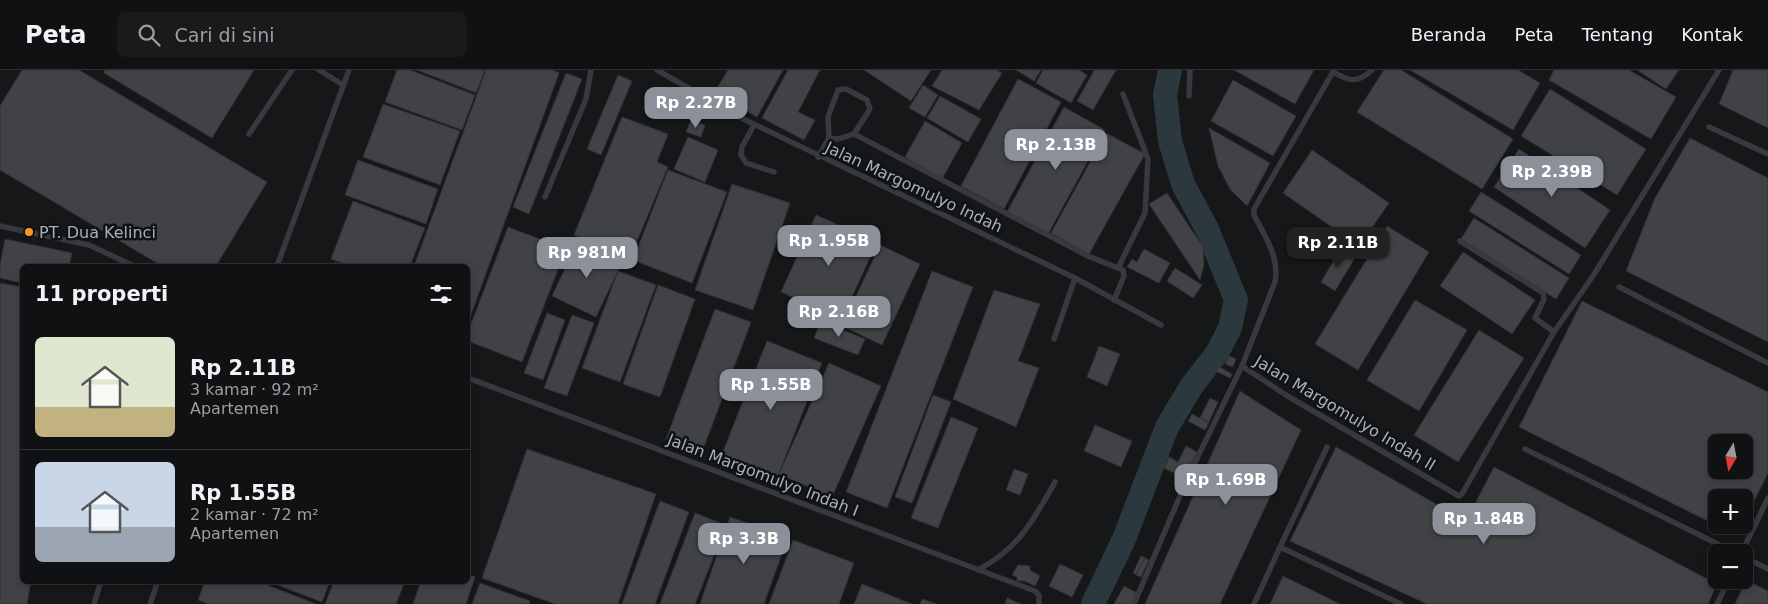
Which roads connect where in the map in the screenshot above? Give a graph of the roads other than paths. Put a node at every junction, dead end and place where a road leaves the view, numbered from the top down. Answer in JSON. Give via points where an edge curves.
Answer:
{"nodes":[{"id":1,"x":292,"y":70,"type":"edge"},
{"id":2,"x":318,"y":70,"type":"edge"},
{"id":3,"x":349,"y":70,"type":"edge"},
{"id":4,"x":591,"y":70,"type":"edge"},
{"id":5,"x":657,"y":70,"type":"edge"},
{"id":6,"x":1190,"y":70,"type":"edge"},
{"id":7,"x":1372,"y":70,"type":"edge"},
{"id":8,"x":1719,"y":70,"type":"edge"},
{"id":9,"x":1334,"y":71,"type":"edge"},
{"id":10,"x":343,"y":85,"type":"junction"},
{"id":11,"x":1123,"y":94,"type":"dead end"},
{"id":12,"x":1189,"y":96,"type":"dead end"},
{"id":13,"x":754,"y":125,"type":"junction"},
{"id":14,"x":1709,"y":127,"type":"dead end"},
{"id":15,"x":249,"y":134,"type":"dead end"},
{"id":16,"x":854,"y":134,"type":"junction"},
{"id":17,"x":829,"y":138,"type":"junction"},
{"id":18,"x":1768,"y":154,"type":"edge"},
{"id":19,"x":818,"y":157,"type":"junction"},
{"id":20,"x":774,"y":172,"type":"dead end"},
{"id":21,"x":545,"y":197,"type":"dead end"},
{"id":22,"x":0,"y":226,"type":"edge"},
{"id":23,"x":1460,"y":241,"type":"dead end"},
{"id":24,"x":130,"y":264,"type":"edge"},
{"id":25,"x":278,"y":264,"type":"edge"},
{"id":26,"x":1118,"y":268,"type":"junction"},
{"id":27,"x":1075,"y":278,"type":"junction"},
{"id":28,"x":1619,"y":287,"type":"dead end"},
{"id":29,"x":1114,"y":300,"type":"junction"},
{"id":30,"x":1161,"y":325,"type":"dead end"},
{"id":31,"x":1554,"y":332,"type":"junction"},
{"id":32,"x":1054,"y":339,"type":"dead end"},
{"id":33,"x":1768,"y":363,"type":"edge"},
{"id":34,"x":1242,"y":366,"type":"junction"},
{"id":35,"x":470,"y":379,"type":"edge"},
{"id":36,"x":1327,"y":448,"type":"dead end"},
{"id":37,"x":1525,"y":449,"type":"dead end"},
{"id":38,"x":1055,"y":482,"type":"dead end"},
{"id":39,"x":1768,"y":498,"type":"edge"},
{"id":40,"x":1718,"y":544,"type":"edge"},
{"id":41,"x":1746,"y":544,"type":"edge"},
{"id":42,"x":1280,"y":548,"type":"junction"},
{"id":43,"x":1753,"y":562,"type":"edge"},
{"id":44,"x":1768,"y":569,"type":"edge"},
{"id":45,"x":978,"y":570,"type":"junction"},
{"id":46,"x":100,"y":584,"type":"edge"},
{"id":47,"x":157,"y":584,"type":"edge"},
{"id":48,"x":1724,"y":589,"type":"edge"},
{"id":49,"x":94,"y":604,"type":"edge"},
{"id":50,"x":150,"y":604,"type":"edge"},
{"id":51,"x":1040,"y":604,"type":"edge"},
{"id":52,"x":1134,"y":604,"type":"edge"},
{"id":53,"x":1254,"y":604,"type":"edge"},
{"id":54,"x":1401,"y":604,"type":"edge"},
{"id":55,"x":1717,"y":604,"type":"edge"}],
"edges":[{"from":1,"to":15,"type":"lane"},
{"from":2,"to":10,"type":"lane"},
{"from":3,"to":10,"type":"lane"},
{"from":4,"to":21,"type":"lane","via":[[586,99]]},
{"from":5,"to":13,"type":"lane","name":"Jalan Margomulyo Indah"},
{"from":6,"to":12,"type":"lane"},
{"from":7,"to":9,"type":"lane","via":[[1357,81],[1349,81]]},
{"from":8,"to":31,"type":"lane","via":[[1593,276]]},
{"from":9,"to":34,"type":"lane","name":"Jalan Margomulyo Indah II","via":[[1254,209],[1254,216],[1276,260],[1278,271]]},
{"from":10,"to":25,"type":"lane"},
{"from":11,"to":26,"type":"lane","via":[[1148,159],[1144,213]]},
{"from":13,"to":19,"type":"lane","name":"Jalan Margomulyo Indah"},
{"from":13,"to":20,"type":"lane","via":[[741,155],[746,163]]},
{"from":14,"to":18,"type":"lane"},
{"from":16,"to":17,"type":"lane"},
{"from":16,"to":17,"type":"lane","via":[[870,104],[840,89],[830,107]]},
{"from":16,"to":26,"type":"lane","via":[[1088,256]]},
{"from":17,"to":19,"type":"lane"},
{"from":19,"to":27,"type":"lane","name":"Jalan Margomulyo Indah"},
{"from":22,"to":24,"type":"lane","via":[[89,245]]},
{"from":23,"to":31,"type":"lane","via":[[1543,293],[1544,299],[1535,318]]},
{"from":26,"to":29,"type":"lane","via":[[1125,273]]},
{"from":27,"to":29,"type":"lane","name":"Jalan Margomulyo Indah"},
{"from":27,"to":32,"type":"lane"},
{"from":28,"to":33,"type":"lane"},
{"from":29,"to":30,"type":"lane","name":"Jalan Margomulyo Indah"},
{"from":31,"to":34,"type":"lane","name":"Jalan Margomulyo Indah II","via":[[1459,496]]},
{"from":34,"to":52,"type":"lane","via":[[1188,477]]},
{"from":35,"to":45,"type":"lane","name":"Jalan Margomulyo Indah I"},
{"from":36,"to":42,"type":"lane"},
{"from":37,"to":40,"type":"lane"},
{"from":38,"to":45,"type":"lane","via":[[1021,537]]},
{"from":39,"to":41,"type":"lane"},
{"from":42,"to":53,"type":"lane"},
{"from":42,"to":54,"type":"lane"},
{"from":43,"to":44,"type":"lane"},
{"from":45,"to":51,"type":"lane","name":"Jalan Margomulyo Indah I","via":[[1035,591]]},
{"from":46,"to":49,"type":"lane"},
{"from":47,"to":50,"type":"lane"},
{"from":48,"to":55,"type":"lane"}]}
